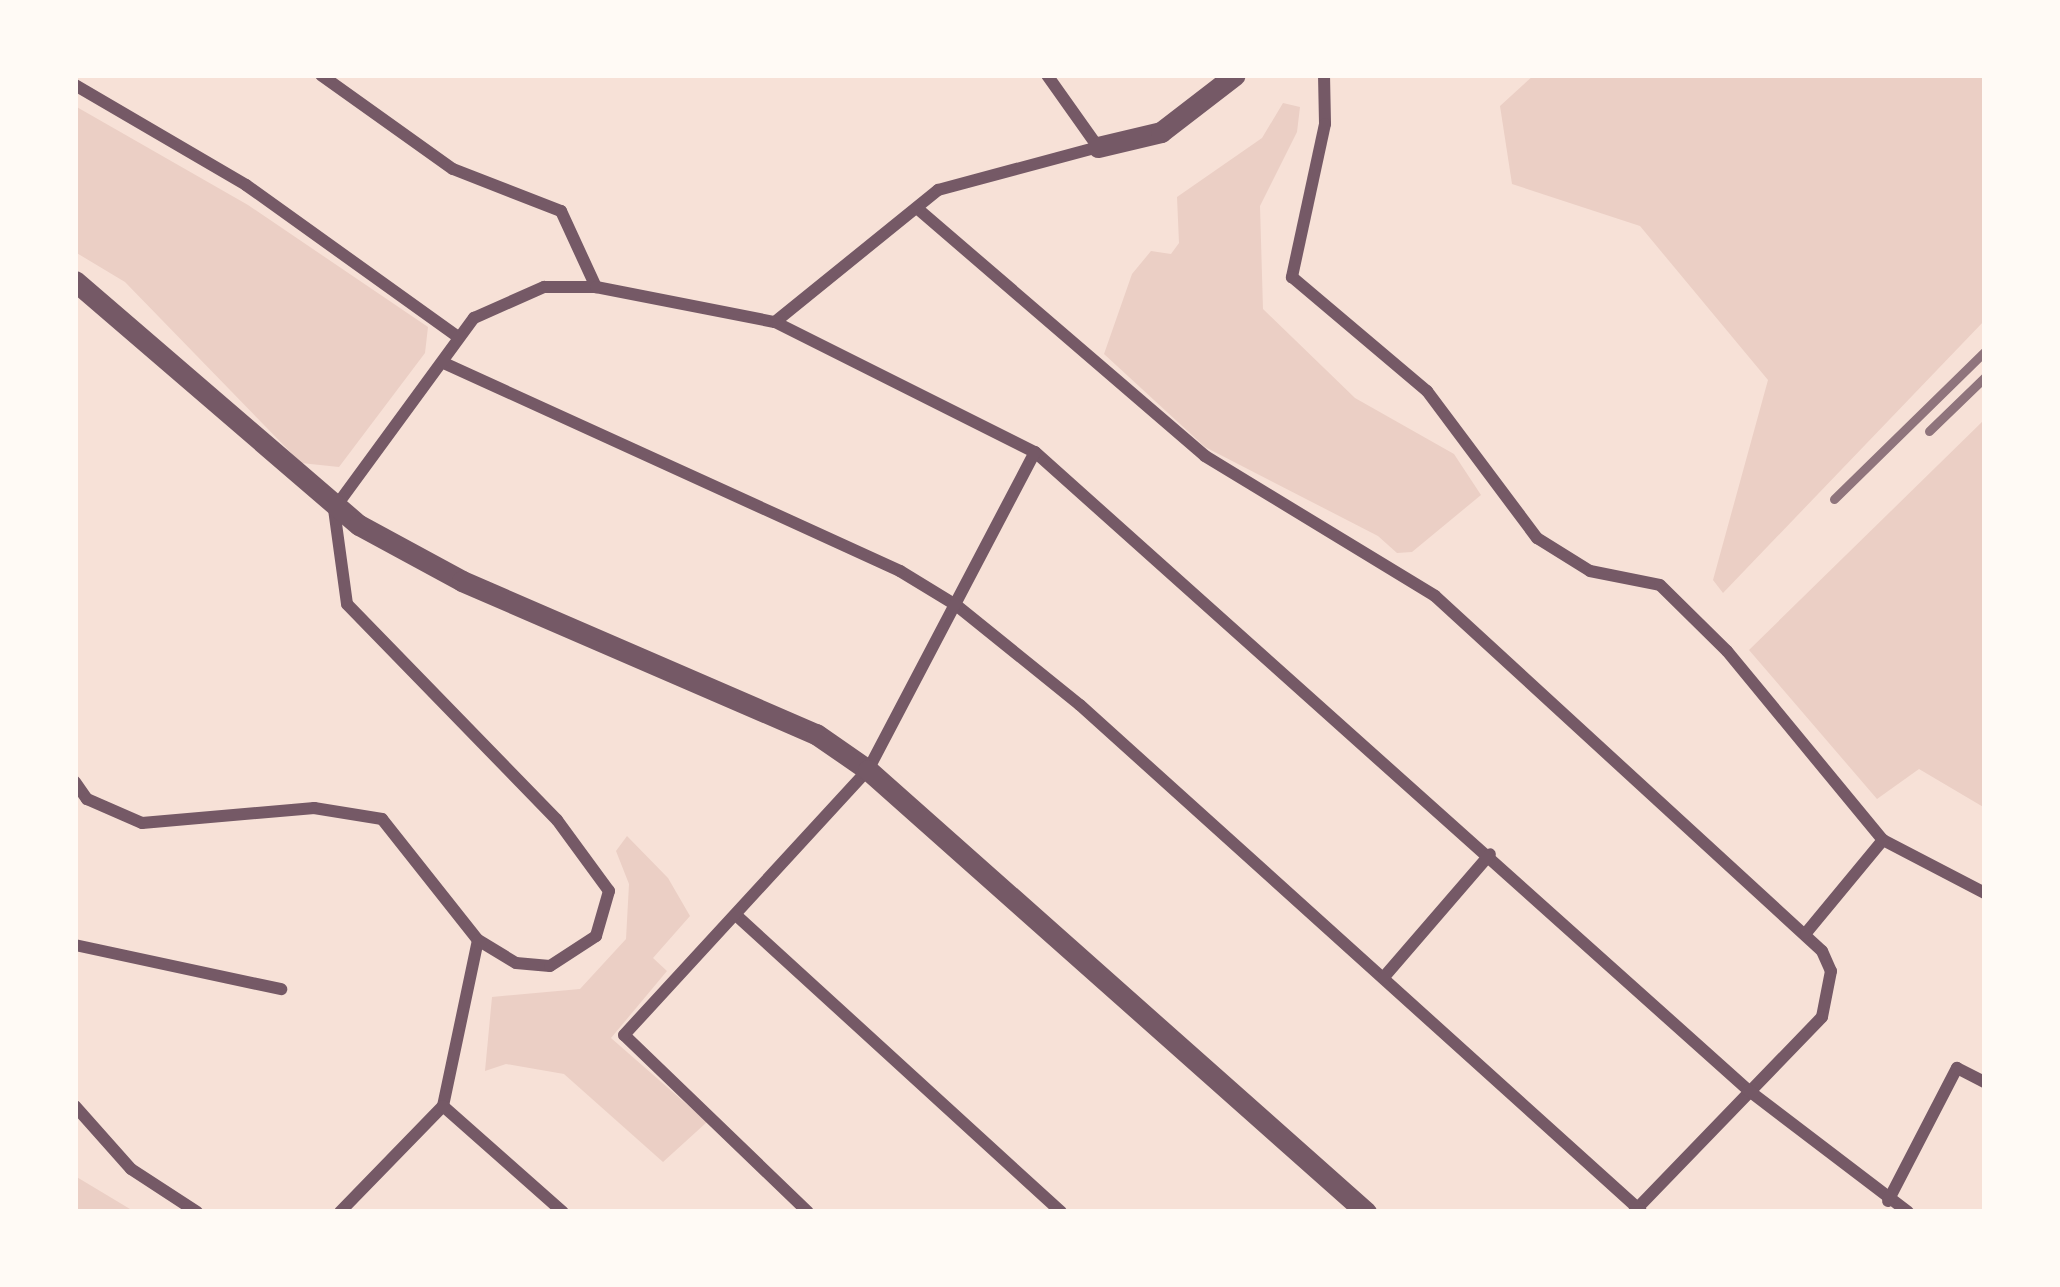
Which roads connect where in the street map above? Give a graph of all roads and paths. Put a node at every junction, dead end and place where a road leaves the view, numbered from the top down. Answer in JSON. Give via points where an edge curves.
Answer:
{"nodes":[{"id":1,"x":321,"y":75,"type":"edge"},
{"id":2,"x":1047,"y":75,"type":"edge"},
{"id":3,"x":1234,"y":75,"type":"edge"},
{"id":4,"x":1324,"y":75,"type":"edge"},
{"id":5,"x":75,"y":85,"type":"edge"},
{"id":6,"x":1098,"y":146,"type":"junction"},
{"id":7,"x":917,"y":209,"type":"junction"},
{"id":8,"x":75,"y":281,"type":"edge"},
{"id":9,"x":596,"y":287,"type":"junction"},
{"id":10,"x":775,"y":322,"type":"junction"},
{"id":11,"x":457,"y":336,"type":"junction"},
{"id":12,"x":446,"y":364,"type":"junction"},
{"id":13,"x":1035,"y":452,"type":"junction"},
{"id":14,"x":334,"y":509,"type":"junction"},
{"id":15,"x":956,"y":604,"type":"junction"},
{"id":16,"x":868,"y":770,"type":"junction"},
{"id":17,"x":75,"y":782,"type":"edge"},
{"id":18,"x":1883,"y":840,"type":"junction"},
{"id":19,"x":1490,"y":854,"type":"junction"},
{"id":20,"x":1985,"y":893,"type":"edge"},
{"id":21,"x":737,"y":916,"type":"junction"},
{"id":22,"x":1806,"y":933,"type":"junction"},
{"id":23,"x":478,"y":940,"type":"junction"},
{"id":24,"x":75,"y":945,"type":"edge"},
{"id":25,"x":1384,"y":977,"type":"junction"},
{"id":26,"x":281,"y":989,"type":"dead end"},
{"id":27,"x":1985,"y":1082,"type":"edge"},
{"id":28,"x":1748,"y":1090,"type":"junction"},
{"id":29,"x":75,"y":1106,"type":"edge"},
{"id":30,"x":443,"y":1106,"type":"junction"},
{"id":31,"x":1888,"y":1201,"type":"junction"},
{"id":32,"x":1638,"y":1211,"type":"edge"},
{"id":33,"x":197,"y":1212,"type":"edge"},
{"id":34,"x":340,"y":1212,"type":"edge"},
{"id":35,"x":562,"y":1212,"type":"edge"},
{"id":36,"x":808,"y":1212,"type":"edge"},
{"id":37,"x":1061,"y":1212,"type":"edge"},
{"id":38,"x":1366,"y":1212,"type":"edge"},
{"id":39,"x":1908,"y":1212,"type":"edge"}],
"edges":[{"from":1,"to":9,"type":"street","via":[[453,169],[561,211]]},
{"from":2,"to":6,"type":"street"},
{"from":3,"to":6,"type":"street","via":[[1161,132]]},
{"from":4,"to":18,"type":"street","via":[[1325,124],[1292,277],[1426,391],[1537,538],[1590,571],[1660,585],[1685,608]]},
{"from":5,"to":11,"type":"street","via":[[246,185]]},
{"from":6,"to":7,"type":"street","via":[[960,179]]},
{"from":7,"to":10,"type":"street"},
{"from":7,"to":22,"type":"street","via":[[1205,456],[1435,596]]},
{"from":8,"to":14,"type":"street"},
{"from":9,"to":10,"type":"street"},
{"from":9,"to":11,"type":"street","via":[[544,287]]},
{"from":10,"to":13,"type":"street"},
{"from":11,"to":12,"type":"street"},
{"from":12,"to":14,"type":"street"},
{"from":12,"to":15,"type":"street","via":[[900,571]]},
{"from":13,"to":15,"type":"street"},
{"from":13,"to":19,"type":"street"},
{"from":14,"to":16,"type":"street","via":[[462,580],[816,734]]},
{"from":14,"to":23,"type":"street","via":[[347,604],[557,820],[609,891],[596,936],[550,966],[516,963]]},
{"from":15,"to":16,"type":"street"},
{"from":15,"to":25,"type":"street"},
{"from":16,"to":21,"type":"street"},
{"from":16,"to":38,"type":"street"},
{"from":17,"to":23,"type":"street","via":[[87,799],[142,824],[314,808],[382,819]]},
{"from":18,"to":20,"type":"street"},
{"from":18,"to":22,"type":"street"},
{"from":19,"to":25,"type":"street"},
{"from":19,"to":28,"type":"street"},
{"from":21,"to":36,"type":"street","via":[[624,1036]]},
{"from":21,"to":37,"type":"street"},
{"from":22,"to":28,"type":"street","via":[[1831,971],[1831,997],[1822,1018]]},
{"from":23,"to":30,"type":"street"},
{"from":24,"to":26,"type":"street"},
{"from":25,"to":32,"type":"street"},
{"from":27,"to":31,"type":"street","via":[[1957,1068]]},
{"from":28,"to":31,"type":"street"},
{"from":28,"to":32,"type":"street"},
{"from":29,"to":33,"type":"street","via":[[131,1169]]},
{"from":30,"to":34,"type":"street"},
{"from":30,"to":35,"type":"street"},
{"from":31,"to":39,"type":"street"}]}
